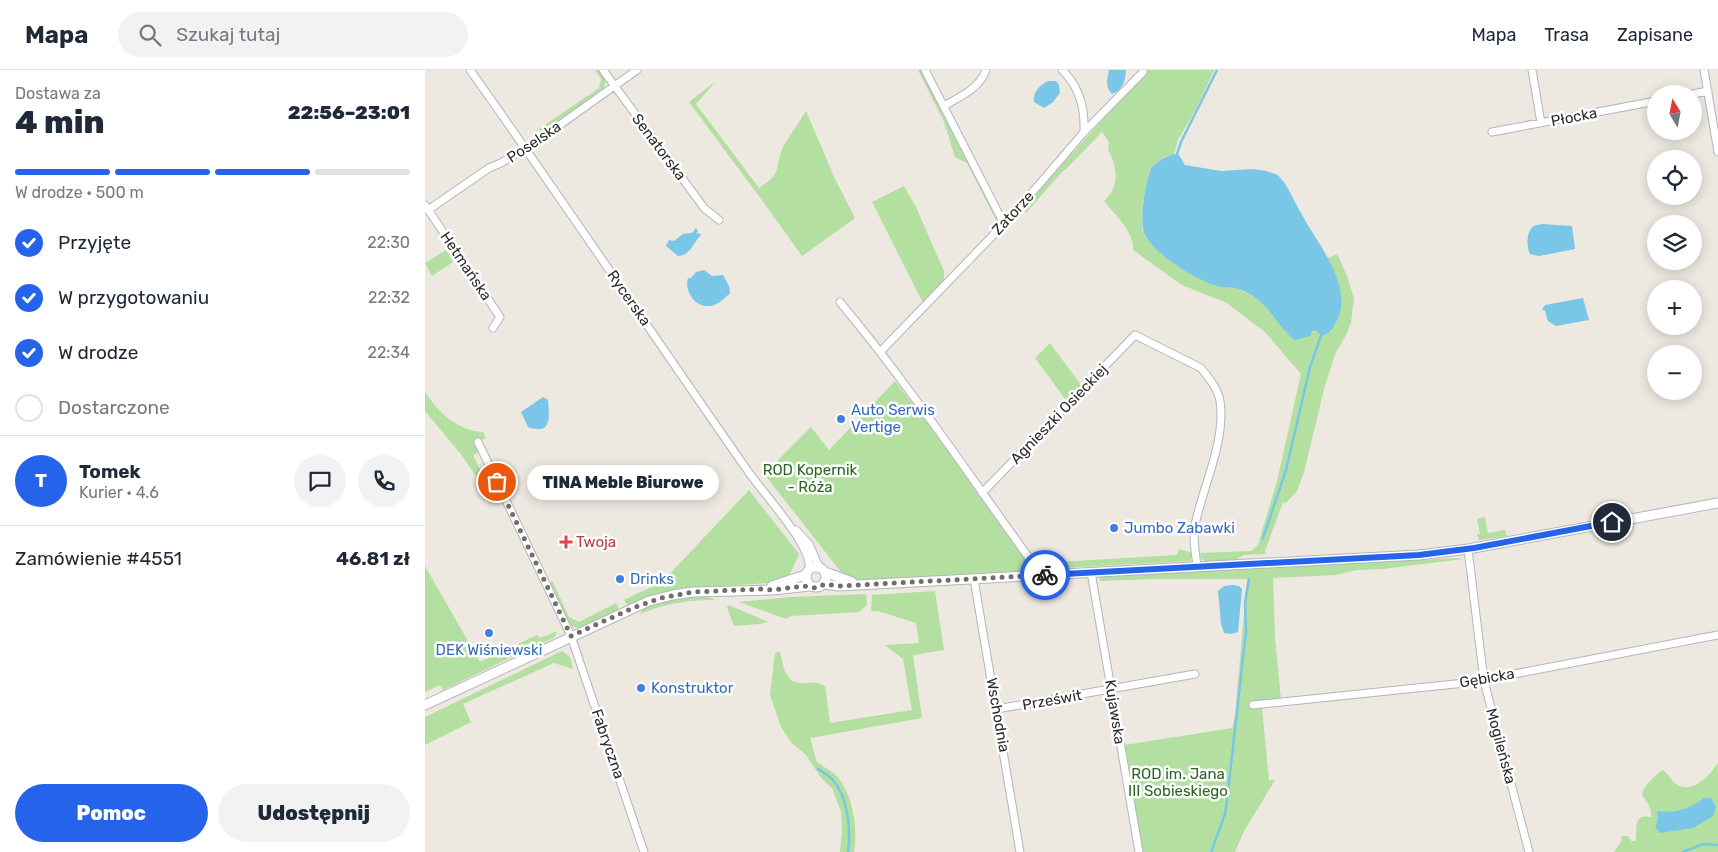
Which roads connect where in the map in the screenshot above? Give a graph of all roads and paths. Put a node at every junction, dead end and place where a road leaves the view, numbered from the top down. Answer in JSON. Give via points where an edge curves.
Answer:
{"nodes":[{"id":1,"x":470,"y":70,"type":"edge"},
{"id":2,"x":603,"y":70,"type":"edge"},
{"id":3,"x":637,"y":70,"type":"edge"},
{"id":4,"x":925,"y":70,"type":"edge"},
{"id":5,"x":986,"y":70,"type":"edge"},
{"id":6,"x":1063,"y":70,"type":"edge"},
{"id":7,"x":1532,"y":70,"type":"edge"},
{"id":8,"x":1704,"y":70,"type":"edge"},
{"id":9,"x":1143,"y":72,"type":"dead end"},
{"id":10,"x":614,"y":86,"type":"junction"},
{"id":11,"x":1708,"y":91,"type":"junction"},
{"id":12,"x":1703,"y":92,"type":"edge"},
{"id":13,"x":1647,"y":103,"type":"edge"},
{"id":14,"x":944,"y":106,"type":"junction"},
{"id":15,"x":1541,"y":123,"type":"junction"},
{"id":16,"x":1084,"y":132,"type":"junction"},
{"id":17,"x":1492,"y":132,"type":"dead end"},
{"id":18,"x":525,"y":147,"type":"junction"},
{"id":19,"x":1718,"y":152,"type":"edge"},
{"id":20,"x":427,"y":207,"type":"edge"},
{"id":21,"x":719,"y":220,"type":"dead end"},
{"id":22,"x":1003,"y":224,"type":"junction"},
{"id":23,"x":840,"y":302,"type":"dead end"},
{"id":24,"x":493,"y":328,"type":"dead end"},
{"id":25,"x":881,"y":351,"type":"junction"},
{"id":26,"x":478,"y":442,"type":"dead end"},
{"id":27,"x":982,"y":492,"type":"junction"},
{"id":28,"x":1718,"y":503,"type":"edge"},
{"id":29,"x":790,"y":525,"type":"junction"},
{"id":30,"x":1468,"y":549,"type":"junction"},
{"id":31,"x":1197,"y":567,"type":"junction"},
{"id":32,"x":822,"y":570,"type":"junction"},
{"id":33,"x":807,"y":572,"type":"junction"},
{"id":34,"x":1091,"y":572,"type":"junction"},
{"id":35,"x":1035,"y":575,"type":"junction"},
{"id":36,"x":974,"y":579,"type":"junction"},
{"id":37,"x":825,"y":584,"type":"junction"},
{"id":38,"x":860,"y":584,"type":"junction"},
{"id":39,"x":809,"y":586,"type":"junction"},
{"id":40,"x":762,"y":589,"type":"junction"},
{"id":41,"x":1718,"y":635,"type":"edge"},
{"id":42,"x":571,"y":636,"type":"junction"},
{"id":43,"x":1195,"y":674,"type":"dead end"},
{"id":44,"x":1484,"y":681,"type":"junction"},
{"id":45,"x":1111,"y":690,"type":"junction"},
{"id":46,"x":425,"y":705,"type":"edge"},
{"id":47,"x":1253,"y":705,"type":"dead end"},
{"id":48,"x":997,"y":709,"type":"junction"},
{"id":49,"x":644,"y":852,"type":"edge"},
{"id":50,"x":1020,"y":852,"type":"edge"},
{"id":51,"x":1139,"y":852,"type":"edge"},
{"id":52,"x":1529,"y":852,"type":"edge"}],
"edges":[{"from":1,"to":18,"type":"street","name":"Rycerska"},
{"from":2,"to":10,"type":"street","name":"Senatorska"},
{"from":3,"to":10,"type":"street","name":"Poselska"},
{"from":4,"to":14,"type":"street"},
{"from":5,"to":14,"type":"street","via":[[976,87]]},
{"from":6,"to":16,"type":"street","via":[[1079,94]]},
{"from":7,"to":15,"type":"street"},
{"from":8,"to":11,"type":"street"},
{"from":9,"to":16,"type":"street","name":"Zatorze"},
{"from":10,"to":18,"type":"street","name":"Poselska"},
{"from":10,"to":21,"type":"street","name":"Senatorska","via":[[705,208]]},
{"from":11,"to":12,"type":"street"},
{"from":11,"to":19,"type":"street"},
{"from":13,"to":15,"type":"street","name":"Płocka"},
{"from":14,"to":22,"type":"street"},
{"from":15,"to":17,"type":"street","name":"Płocka"},
{"from":16,"to":22,"type":"street","name":"Zatorze"},
{"from":18,"to":20,"type":"street","name":"Poselska"},
{"from":18,"to":29,"type":"street","name":"Rycerska","via":[[698,401]]},
{"from":20,"to":24,"type":"street","name":"Hetmańska","via":[[500,316]]},
{"from":22,"to":25,"type":"street","name":"Zatorze"},
{"from":23,"to":25,"type":"street"},
{"from":25,"to":27,"type":"street"},
{"from":26,"to":42,"type":"street","name":"Fabryczna"},
{"from":27,"to":31,"type":"street","name":"Agnieszki Osieckiej","via":[[1135,335],[1201,368],[1220,400],[1221,422],[1213,463],[1194,527]]},
{"from":27,"to":35,"type":"street","via":[[1032,562]]},
{"from":28,"to":30,"type":"street"},
{"from":29,"to":32,"type":"street","name":"Rycerska","via":[[809,544]]},
{"from":29,"to":33,"type":"street","name":"Rycerska","via":[[810,565]]},
{"from":30,"to":31,"type":"street","via":[[1409,556]]},
{"from":30,"to":44,"type":"street","name":"Mogileńska"},
{"from":31,"to":34,"type":"street"},
{"from":32,"to":33,"type":"street"},
{"from":32,"to":37,"type":"street"},
{"from":32,"to":38,"type":"street"},
{"from":33,"to":39,"type":"street"},
{"from":33,"to":40,"type":"street"},
{"from":34,"to":35,"type":"street"},
{"from":34,"to":45,"type":"street","name":"Kujawska"},
{"from":35,"to":36,"type":"street"},
{"from":36,"to":38,"type":"street"},
{"from":36,"to":48,"type":"street","name":"Wschodnia"},
{"from":37,"to":38,"type":"street"},
{"from":37,"to":39,"type":"street"},
{"from":39,"to":40,"type":"street"},
{"from":40,"to":42,"type":"street","via":[[693,592],[661,598]]},
{"from":41,"to":44,"type":"street","name":"Gębicka"},
{"from":42,"to":46,"type":"street"},
{"from":42,"to":49,"type":"street","name":"Fabryczna"},
{"from":43,"to":45,"type":"street","name":"Prześwit"},
{"from":44,"to":47,"type":"street","name":"Gębicka"},
{"from":44,"to":52,"type":"street","name":"Mogileńska"},
{"from":45,"to":48,"type":"street","name":"Prześwit"},
{"from":45,"to":51,"type":"street","name":"Kujawska"},
{"from":48,"to":50,"type":"street","name":"Wschodnia"}]}
